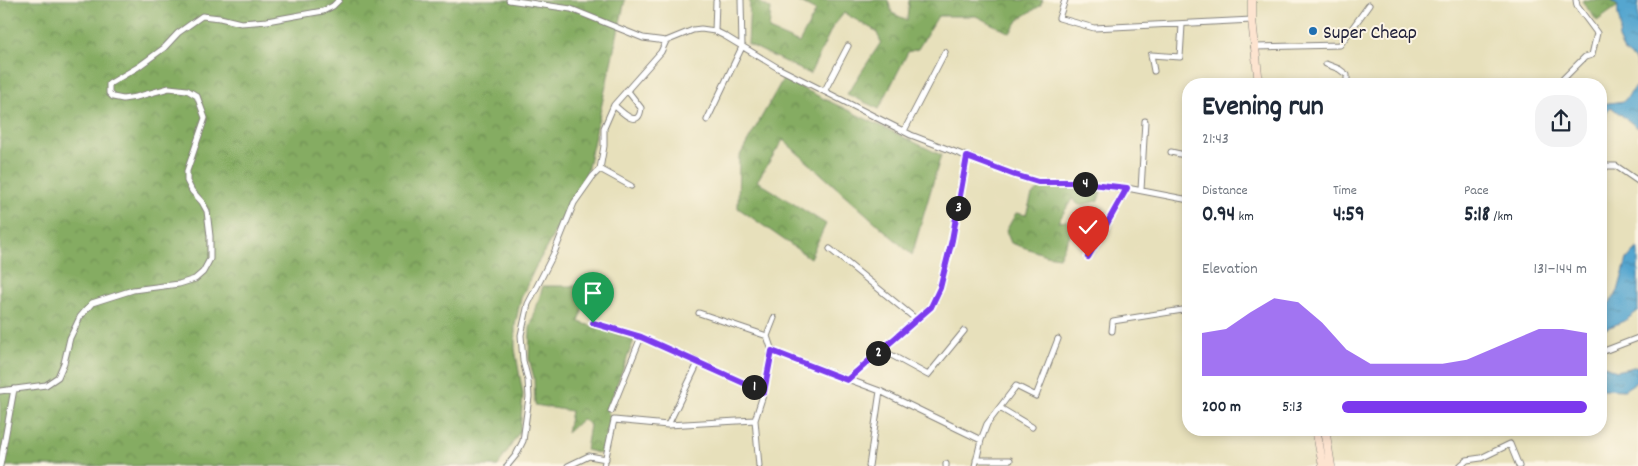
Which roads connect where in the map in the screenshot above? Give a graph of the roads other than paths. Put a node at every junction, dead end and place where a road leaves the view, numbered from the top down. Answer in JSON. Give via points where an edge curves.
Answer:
{"nodes":[{"id":1,"x":339,"y":0,"type":"edge"},
{"id":2,"x":509,"y":0,"type":"edge"},
{"id":3,"x":741,"y":0,"type":"edge"},
{"id":4,"x":1065,"y":0,"type":"edge"},
{"id":5,"x":1252,"y":0,"type":"edge"},
{"id":6,"x":1576,"y":0,"type":"edge"},
{"id":7,"x":716,"y":1,"type":"dead end"},
{"id":8,"x":1369,"y":5,"type":"dead end"},
{"id":9,"x":1252,"y":20,"type":"junction"},
{"id":10,"x":1182,"y":25,"type":"junction"},
{"id":11,"x":715,"y":32,"type":"junction"},
{"id":12,"x":666,"y":41,"type":"junction"},
{"id":13,"x":848,"y":46,"type":"dead end"},
{"id":14,"x":742,"y":47,"type":"junction"},
{"id":15,"x":1254,"y":47,"type":"junction"},
{"id":16,"x":945,"y":52,"type":"dead end"},
{"id":17,"x":1326,"y":64,"type":"dead end"},
{"id":18,"x":1154,"y":71,"type":"dead end"},
{"id":19,"x":1258,"y":78,"type":"edge"},
{"id":20,"x":1347,"y":78,"type":"edge"},
{"id":21,"x":1564,"y":78,"type":"edge"},
{"id":22,"x":627,"y":90,"type":"junction"},
{"id":23,"x":825,"y":90,"type":"junction"},
{"id":24,"x":614,"y":105,"type":"junction"},
{"id":25,"x":707,"y":120,"type":"dead end"},
{"id":26,"x":1145,"y":121,"type":"dead end"},
{"id":27,"x":904,"y":131,"type":"junction"},
{"id":28,"x":1171,"y":152,"type":"dead end"},
{"id":29,"x":1182,"y":154,"type":"edge"},
{"id":30,"x":967,"y":157,"type":"junction"},
{"id":31,"x":1607,"y":166,"type":"edge"},
{"id":32,"x":600,"y":169,"type":"junction"},
{"id":33,"x":1638,"y":181,"type":"edge"},
{"id":34,"x":631,"y":186,"type":"dead end"},
{"id":35,"x":1127,"y":188,"type":"junction"},
{"id":36,"x":1141,"y":190,"type":"junction"},
{"id":37,"x":1182,"y":199,"type":"edge"},
{"id":38,"x":830,"y":249,"type":"dead end"},
{"id":39,"x":1088,"y":257,"type":"dead end"},
{"id":40,"x":1182,"y":310,"type":"edge"},
{"id":41,"x":699,"y":313,"type":"dead end"},
{"id":42,"x":774,"y":318,"type":"dead end"},
{"id":43,"x":917,"y":320,"type":"junction"},
{"id":44,"x":593,"y":323,"type":"dead end"},
{"id":45,"x":964,"y":331,"type":"dead end"},
{"id":46,"x":1112,"y":331,"type":"dead end"},
{"id":47,"x":767,"y":336,"type":"junction"},
{"id":48,"x":641,"y":337,"type":"junction"},
{"id":49,"x":1638,"y":338,"type":"edge"},
{"id":50,"x":1058,"y":339,"type":"dead end"},
{"id":51,"x":882,"y":350,"type":"junction"},
{"id":52,"x":1607,"y":350,"type":"edge"},
{"id":53,"x":772,"y":351,"type":"junction"},
{"id":54,"x":698,"y":363,"type":"junction"},
{"id":55,"x":847,"y":380,"type":"junction"},
{"id":56,"x":14,"y":389,"type":"junction"},
{"id":57,"x":0,"y":391,"type":"edge"},
{"id":58,"x":880,"y":391,"type":"junction"},
{"id":59,"x":764,"y":392,"type":"junction"},
{"id":60,"x":1000,"y":408,"type":"junction"},
{"id":61,"x":611,"y":410,"type":"dead end"},
{"id":62,"x":755,"y":420,"type":"junction"},
{"id":63,"x":668,"y":425,"type":"junction"},
{"id":64,"x":1032,"y":427,"type":"dead end"},
{"id":65,"x":1317,"y":436,"type":"edge"},
{"id":66,"x":1326,"y":436,"type":"edge"},
{"id":67,"x":981,"y":440,"type":"junction"},
{"id":68,"x":606,"y":460,"type":"junction"},
{"id":69,"x":976,"y":460,"type":"junction"},
{"id":70,"x":1010,"y":460,"type":"dead end"},
{"id":71,"x":0,"y":466,"type":"edge"},
{"id":72,"x":508,"y":466,"type":"edge"},
{"id":73,"x":568,"y":466,"type":"edge"},
{"id":74,"x":604,"y":466,"type":"edge"},
{"id":75,"x":759,"y":466,"type":"edge"},
{"id":76,"x":869,"y":466,"type":"edge"},
{"id":77,"x":976,"y":466,"type":"edge"},
{"id":78,"x":1323,"y":466,"type":"edge"},
{"id":79,"x":1332,"y":466,"type":"edge"},
{"id":80,"x":1460,"y":466,"type":"edge"},
{"id":81,"x":1519,"y":466,"type":"edge"}],
"edges":[{"from":1,"to":56,"type":"street","via":[[323,11],[267,21],[241,23],[202,16],[138,67],[108,84],[113,97],[123,99],[168,88],[187,90],[197,96],[205,118],[187,171],[187,182],[207,211],[210,259],[195,279],[134,290],[92,303],[80,317],[70,338],[58,377],[46,385]]},
{"from":2,"to":12,"type":"street","via":[[571,9],[643,38]]},
{"from":3,"to":14,"type":"street"},
{"from":4,"to":10,"type":"street","via":[[1059,18],[1094,28]]},
{"from":5,"to":9,"type":"main road"},
{"from":6,"to":21,"type":"street","via":[[1597,33],[1592,55],[1585,57]]},
{"from":7,"to":11,"type":"street"},
{"from":8,"to":15,"type":"street","via":[[1340,45]]},
{"from":9,"to":10,"type":"street"},
{"from":9,"to":15,"type":"main road"},
{"from":10,"to":18,"type":"street","via":[[1180,57],[1151,55]]},
{"from":11,"to":12,"type":"street","via":[[694,30]]},
{"from":11,"to":14,"type":"street"},
{"from":12,"to":22,"type":"street","via":[[661,52]]},
{"from":13,"to":23,"type":"street"},
{"from":14,"to":23,"type":"street"},
{"from":14,"to":25,"type":"street"},
{"from":15,"to":19,"type":"main road"},
{"from":16,"to":27,"type":"street"},
{"from":17,"to":20,"type":"street","via":[[1344,72]]},
{"from":22,"to":24,"type":"street"},
{"from":22,"to":24,"type":"street","via":[[641,108],[638,118],[629,118]]},
{"from":23,"to":27,"type":"street"},
{"from":24,"to":32,"type":"street","via":[[604,128]]},
{"from":26,"to":36,"type":"street"},
{"from":27,"to":30,"type":"street"},
{"from":28,"to":29,"type":"street"},
{"from":30,"to":35,"type":"street","via":[[1038,182]]},
{"from":30,"to":43,"type":"street","via":[[940,288],[931,307]]},
{"from":31,"to":33,"type":"street","via":[[1616,166]]},
{"from":32,"to":34,"type":"street"},
{"from":32,"to":72,"type":"street","via":[[574,203],[554,253],[528,304],[522,335],[528,380],[524,441]]},
{"from":35,"to":36,"type":"street"},
{"from":35,"to":39,"type":"street"},
{"from":36,"to":37,"type":"street"},
{"from":38,"to":43,"type":"street"},
{"from":40,"to":46,"type":"street","via":[[1113,321]]},
{"from":41,"to":47,"type":"street"},
{"from":42,"to":47,"type":"street"},
{"from":43,"to":51,"type":"street"},
{"from":44,"to":48,"type":"street"},
{"from":45,"to":51,"type":"street","via":[[928,375]]},
{"from":47,"to":53,"type":"street"},
{"from":48,"to":54,"type":"street"},
{"from":48,"to":61,"type":"street"},
{"from":49,"to":52,"type":"street"},
{"from":50,"to":60,"type":"street","via":[[1036,396],[1016,386]]},
{"from":51,"to":55,"type":"street"},
{"from":53,"to":55,"type":"street"},
{"from":53,"to":59,"type":"street"},
{"from":54,"to":59,"type":"street"},
{"from":54,"to":63,"type":"street"},
{"from":55,"to":58,"type":"street"},
{"from":56,"to":57,"type":"street"},
{"from":56,"to":71,"type":"street"},
{"from":58,"to":67,"type":"street"},
{"from":58,"to":76,"type":"street"},
{"from":59,"to":62,"type":"street"},
{"from":60,"to":64,"type":"street"},
{"from":60,"to":67,"type":"street","via":[[987,424]]},
{"from":62,"to":63,"type":"street"},
{"from":62,"to":75,"type":"street"},
{"from":63,"to":68,"type":"street","via":[[614,420]]},
{"from":65,"to":78,"type":"main road"},
{"from":66,"to":79,"type":"main road"},
{"from":67,"to":69,"type":"street"},
{"from":68,"to":73,"type":"street","via":[[589,456]]},
{"from":68,"to":74,"type":"street"},
{"from":69,"to":70,"type":"street"},
{"from":69,"to":77,"type":"street"},
{"from":80,"to":81,"type":"street","via":[[1467,460],[1481,458],[1510,444]]}]}
